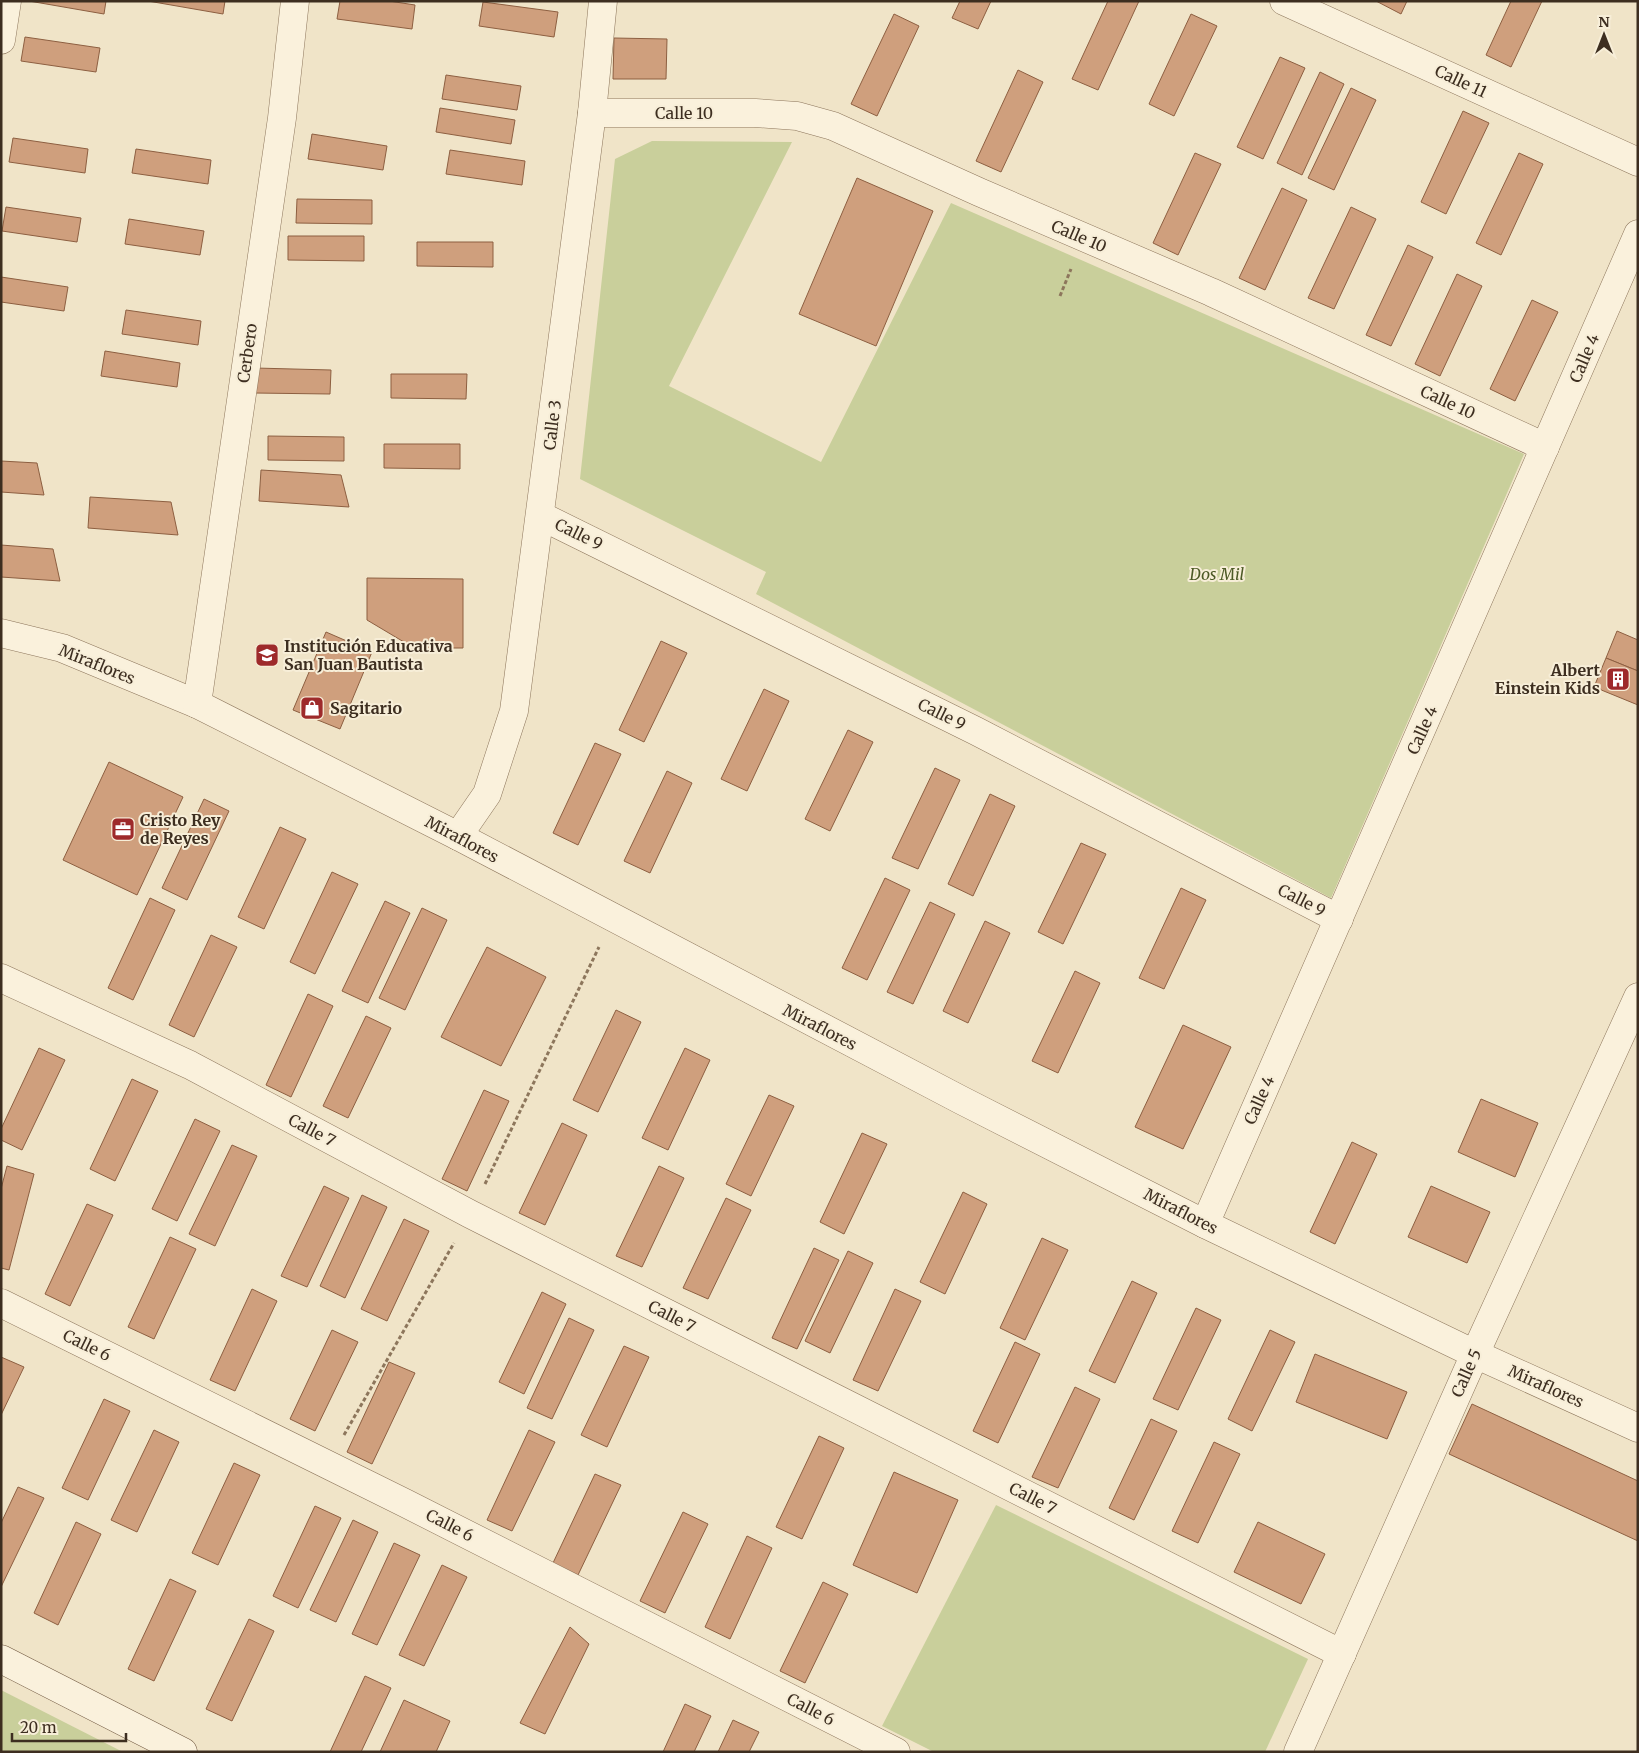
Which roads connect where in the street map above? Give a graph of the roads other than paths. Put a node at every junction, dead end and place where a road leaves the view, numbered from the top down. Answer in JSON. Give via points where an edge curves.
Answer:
{"nodes":[{"id":1,"x":7,"y":1,"type":"edge"},
{"id":2,"x":295,"y":1,"type":"edge"},
{"id":3,"x":604,"y":1,"type":"edge"},
{"id":4,"x":1284,"y":1,"type":"edge"},
{"id":5,"x":1,"y":40,"type":"edge"},
{"id":6,"x":592,"y":113,"type":"junction"},
{"id":7,"x":1638,"y":162,"type":"edge"},
{"id":8,"x":1638,"y":234,"type":"edge"},
{"id":9,"x":1545,"y":447,"type":"junction"},
{"id":10,"x":541,"y":516,"type":"junction"},
{"id":11,"x":1,"y":633,"type":"edge"},
{"id":12,"x":197,"y":704,"type":"junction"},
{"id":13,"x":458,"y":836,"type":"junction"},
{"id":14,"x":1340,"y":919,"type":"junction"},
{"id":15,"x":1,"y":978,"type":"edge"},
{"id":16,"x":1638,"y":997,"type":"edge"},
{"id":17,"x":1204,"y":1224,"type":"junction"},
{"id":18,"x":1,"y":1303,"type":"edge"},
{"id":19,"x":1475,"y":1354,"type":"junction"},
{"id":20,"x":1638,"y":1428,"type":"edge"},
{"id":21,"x":1342,"y":1654,"type":"junction"},
{"id":22,"x":1,"y":1659,"type":"edge"},
{"id":23,"x":183,"y":1752,"type":"edge"},
{"id":24,"x":896,"y":1752,"type":"edge"},
{"id":25,"x":1298,"y":1752,"type":"edge"}],
"edges":[{"from":1,"to":5,"type":"street"},
{"from":2,"to":12,"type":"street","name":"Cerbero","via":[[282,118]]},
{"from":3,"to":6,"type":"street","name":"Calle 3"},
{"from":4,"to":7,"type":"street","name":"Calle 11"},
{"from":6,"to":9,"type":"street","name":"Calle 10","via":[[755,113],[797,116],[833,126],[1211,292]]},
{"from":6,"to":10,"type":"street","name":"Calle 3"},
{"from":8,"to":9,"type":"street","name":"Calle 4"},
{"from":9,"to":14,"type":"street","name":"Calle 4"},
{"from":10,"to":13,"type":"street","name":"Calle 3","via":[[514,711],[487,794]]},
{"from":10,"to":14,"type":"street","name":"Calle 9","via":[[976,731]]},
{"from":11,"to":12,"type":"street","name":"Miraflores","via":[[62,648]]},
{"from":12,"to":13,"type":"street","name":"Miraflores"},
{"from":13,"to":17,"type":"street","name":"Miraflores"},
{"from":14,"to":17,"type":"street","name":"Calle 4"},
{"from":15,"to":21,"type":"street","name":"Calle 7","via":[[190,1065],[470,1214]]},
{"from":16,"to":19,"type":"street","name":"Calle 5"},
{"from":17,"to":19,"type":"street","name":"Miraflores"},
{"from":18,"to":24,"type":"street","name":"Calle 6"},
{"from":19,"to":20,"type":"street","name":"Miraflores"},
{"from":19,"to":21,"type":"street","name":"Calle 5"},
{"from":21,"to":25,"type":"street","name":"Calle 5"},
{"from":22,"to":23,"type":"street"}]}
